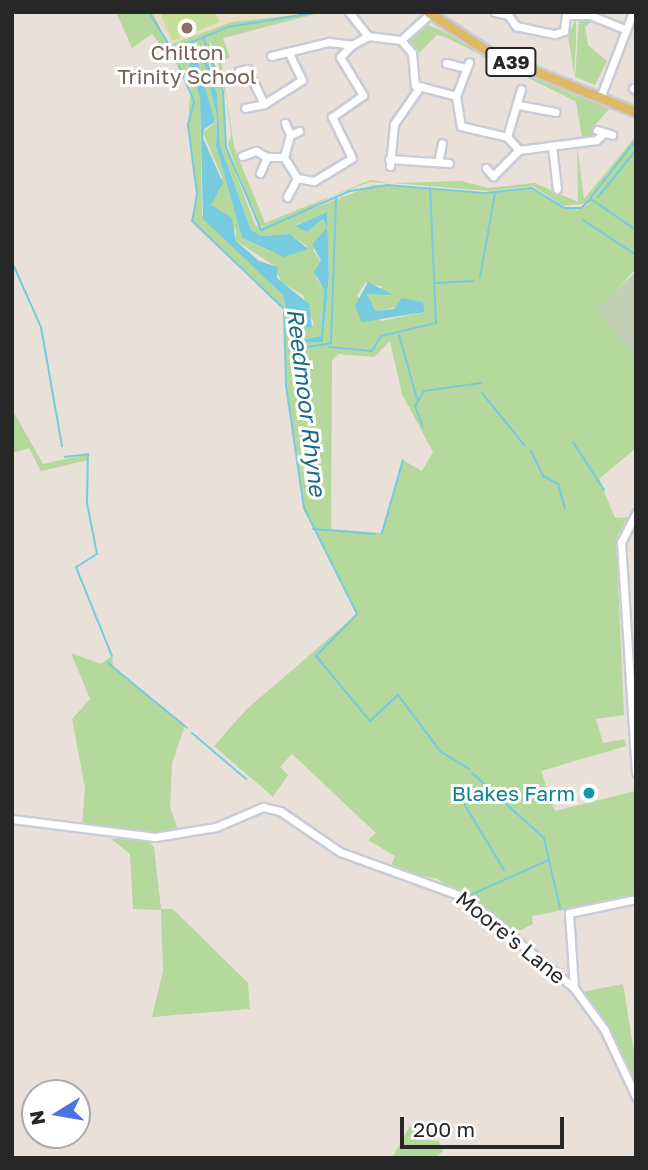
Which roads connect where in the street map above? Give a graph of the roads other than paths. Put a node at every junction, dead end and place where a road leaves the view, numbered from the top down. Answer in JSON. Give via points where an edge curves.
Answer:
{"nodes":[{"id":1,"x":349,"y":12,"type":"edge"},
{"id":2,"x":418,"y":12,"type":"edge"},
{"id":3,"x":495,"y":12,"type":"edge"},
{"id":4,"x":633,"y":12,"type":"edge"},
{"id":5,"x":429,"y":13,"type":"edge"},
{"id":6,"x":566,"y":13,"type":"edge"},
{"id":7,"x":590,"y":14,"type":"edge"},
{"id":8,"x":413,"y":24,"type":"junction"},
{"id":9,"x":625,"y":29,"type":"junction"},
{"id":10,"x":368,"y":36,"type":"junction"},
{"id":11,"x":401,"y":40,"type":"junction"},
{"id":12,"x":336,"y":44,"type":"junction"},
{"id":13,"x":352,"y":45,"type":"junction"},
{"id":14,"x":289,"y":53,"type":"junction"},
{"id":15,"x":270,"y":54,"type":"dead end"},
{"id":16,"x":340,"y":57,"type":"junction"},
{"id":17,"x":446,"y":63,"type":"dead end"},
{"id":18,"x":239,"y":71,"type":"dead end"},
{"id":19,"x":419,"y":88,"type":"junction"},
{"id":20,"x":521,"y":89,"type":"dead end"},
{"id":21,"x":456,"y":96,"type":"junction"},
{"id":22,"x":600,"y":99,"type":"junction"},
{"id":23,"x":264,"y":104,"type":"junction"},
{"id":24,"x":519,"y":105,"type":"junction"},
{"id":25,"x":244,"y":108,"type":"dead end"},
{"id":26,"x":555,"y":112,"type":"dead end"},
{"id":27,"x":636,"y":112,"type":"edge"},
{"id":28,"x":285,"y":123,"type":"dead end"},
{"id":29,"x":299,"y":131,"type":"dead end"},
{"id":30,"x":604,"y":133,"type":"dead end"},
{"id":31,"x":290,"y":135,"type":"junction"},
{"id":32,"x":507,"y":137,"type":"junction"},
{"id":33,"x":442,"y":143,"type":"dead end"},
{"id":34,"x":556,"y":144,"type":"junction"},
{"id":35,"x":519,"y":150,"type":"junction"},
{"id":36,"x":242,"y":156,"type":"dead end"},
{"id":37,"x":267,"y":157,"type":"junction"},
{"id":38,"x":284,"y":157,"type":"junction"},
{"id":39,"x":438,"y":162,"type":"junction"},
{"id":40,"x":449,"y":163,"type":"dead end"},
{"id":41,"x":486,"y":168,"type":"dead end"},
{"id":42,"x":260,"y":173,"type":"dead end"},
{"id":43,"x":297,"y":178,"type":"junction"},
{"id":44,"x":547,"y":184,"type":"dead end"},
{"id":45,"x":287,"y":197,"type":"dead end"},
{"id":46,"x":636,"y":513,"type":"edge"},
{"id":47,"x":636,"y":773,"type":"edge"},
{"id":48,"x":12,"y":818,"type":"edge"},
{"id":49,"x":636,"y":899,"type":"edge"},
{"id":50,"x":575,"y":988,"type":"junction"},
{"id":51,"x":636,"y":1097,"type":"edge"}],
"edges":[{"from":1,"to":10,"type":"street"},
{"from":2,"to":8,"type":"street"},
{"from":3,"to":6,"type":"street","via":[[508,15],[516,26],[560,34]]},
{"from":4,"to":9,"type":"street"},
{"from":5,"to":8,"type":"street"},
{"from":5,"to":22,"type":"main road","number":"A39","via":[[484,50]]},
{"from":6,"to":7,"type":"street"},
{"from":7,"to":9,"type":"street"},
{"from":8,"to":11,"type":"street"},
{"from":9,"to":22,"type":"street"},
{"from":10,"to":11,"type":"street"},
{"from":10,"to":13,"type":"street"},
{"from":11,"to":19,"type":"street","via":[[412,52]]},
{"from":12,"to":13,"type":"street"},
{"from":12,"to":14,"type":"street"},
{"from":12,"to":16,"type":"street"},
{"from":13,"to":16,"type":"street"},
{"from":14,"to":15,"type":"street"},
{"from":14,"to":23,"type":"street","via":[[302,80]]},
{"from":16,"to":43,"type":"street","via":[[363,95],[332,117],[352,158],[314,181]]},
{"from":17,"to":21,"type":"street","via":[[467,65]]},
{"from":18,"to":23,"type":"street","via":[[247,69]]},
{"from":19,"to":21,"type":"street"},
{"from":19,"to":39,"type":"street","via":[[396,119],[389,162]]},
{"from":20,"to":24,"type":"street"},
{"from":21,"to":32,"type":"street","via":[[461,127]]},
{"from":22,"to":27,"type":"main road","number":"A39"},
{"from":23,"to":25,"type":"street"},
{"from":24,"to":26,"type":"street","via":[[542,114]]},
{"from":24,"to":32,"type":"street"},
{"from":28,"to":31,"type":"street"},
{"from":29,"to":31,"type":"street"},
{"from":30,"to":34,"type":"street","via":[[596,141]]},
{"from":31,"to":38,"type":"street"},
{"from":32,"to":35,"type":"street"},
{"from":33,"to":39,"type":"street"},
{"from":34,"to":35,"type":"street"},
{"from":34,"to":44,"type":"street","via":[[557,186]]},
{"from":35,"to":41,"type":"street","via":[[495,178]]},
{"from":36,"to":37,"type":"street","via":[[256,151]]},
{"from":37,"to":38,"type":"street"},
{"from":37,"to":42,"type":"street"},
{"from":38,"to":43,"type":"street"},
{"from":39,"to":40,"type":"street"},
{"from":43,"to":45,"type":"street"},
{"from":46,"to":47,"type":"street","via":[[622,533]]},
{"from":48,"to":50,"type":"street","name":"Moore's Lane","via":[[155,837],[216,827],[269,807],[340,852],[453,890]]},
{"from":49,"to":50,"type":"street","via":[[569,913]]},
{"from":50,"to":51,"type":"street","name":"Moore's Lane","via":[[604,1029]]}]}
